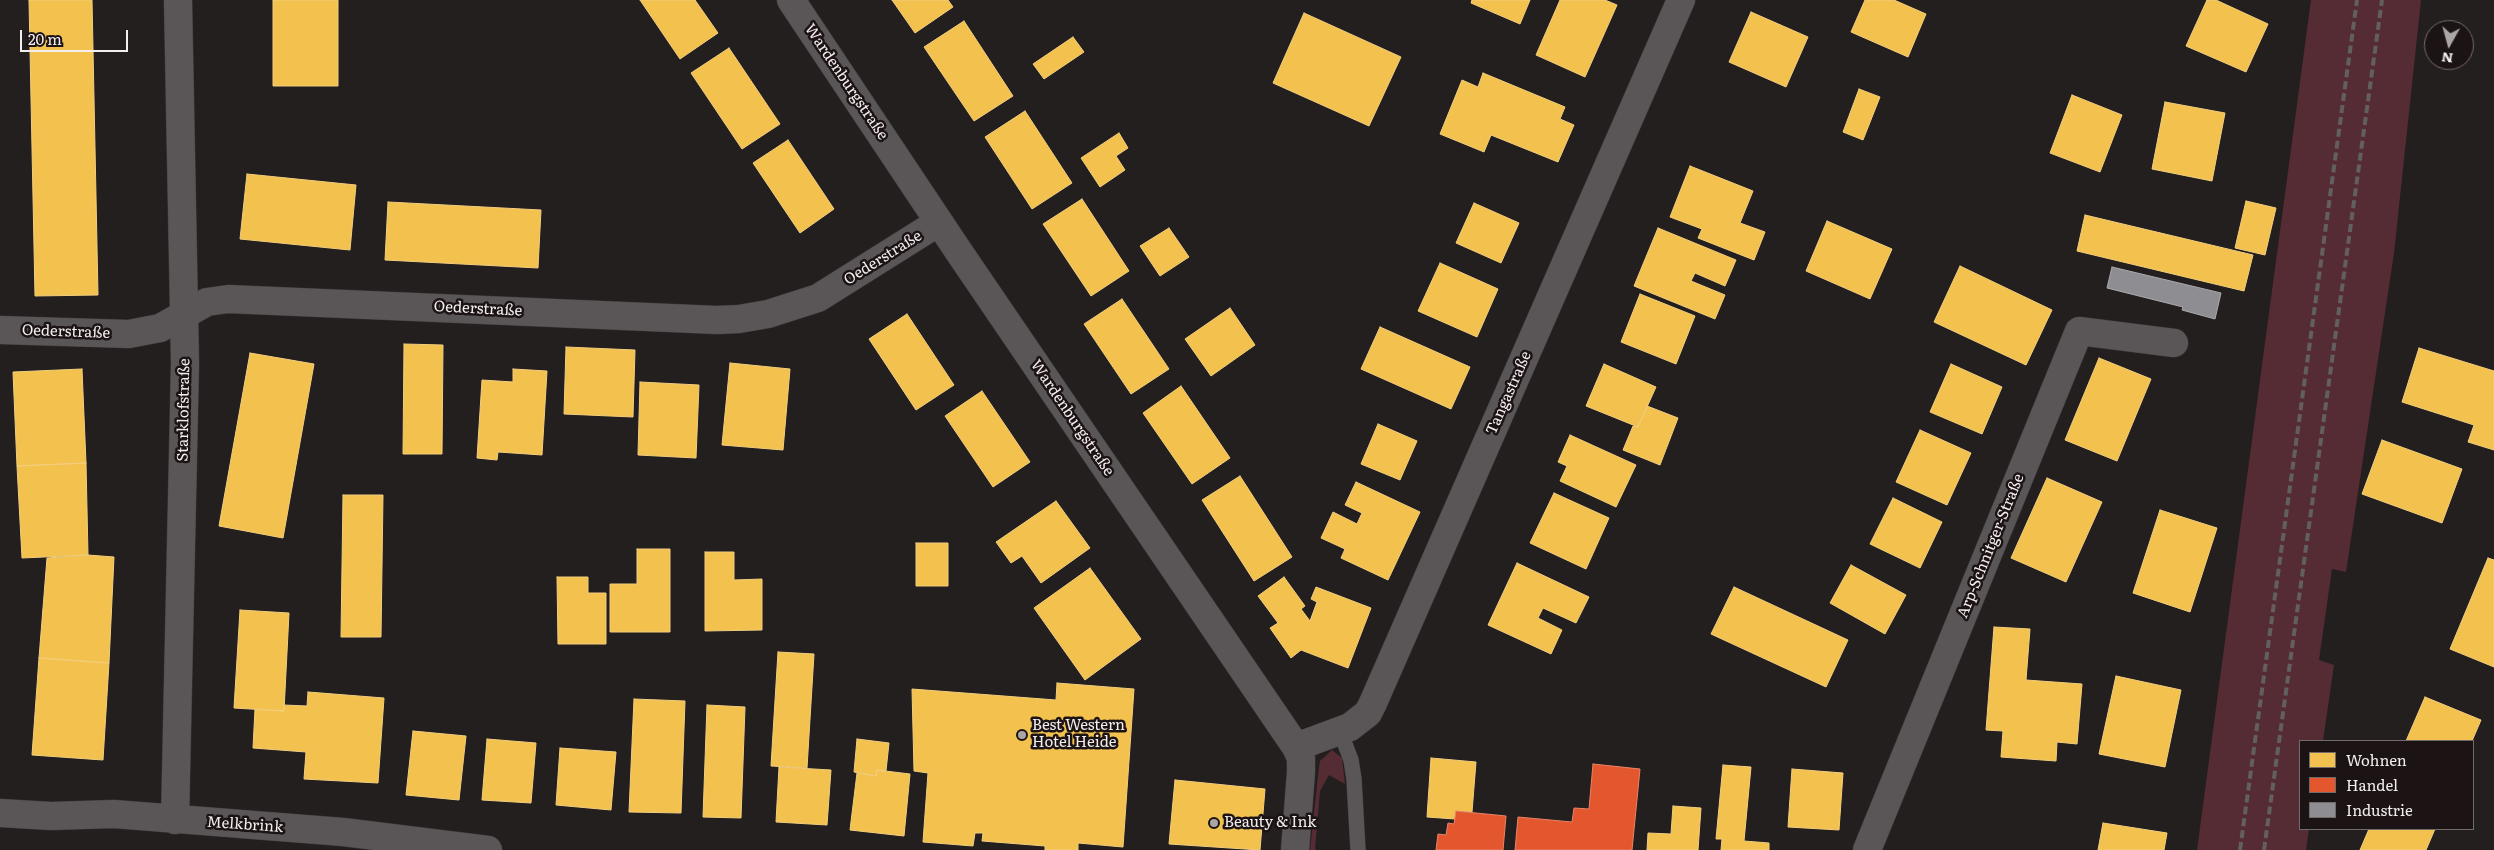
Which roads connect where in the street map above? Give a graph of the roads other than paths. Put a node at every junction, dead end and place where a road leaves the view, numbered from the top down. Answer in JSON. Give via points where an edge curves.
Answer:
{"nodes":[{"id":1,"x":178,"y":0,"type":"edge"},
{"id":2,"x":792,"y":0,"type":"edge"},
{"id":3,"x":1681,"y":0,"type":"edge"},
{"id":4,"x":939,"y":222,"type":"junction"},
{"id":5,"x":185,"y":314,"type":"junction"},
{"id":6,"x":0,"y":330,"type":"edge"},
{"id":7,"x":2174,"y":342,"type":"dead end"},
{"id":8,"x":1340,"y":731,"type":"junction"},
{"id":9,"x":1296,"y":747,"type":"junction"},
{"id":10,"x":0,"y":813,"type":"edge"},
{"id":11,"x":175,"y":820,"type":"junction"},
{"id":12,"x":342,"y":841,"type":"edge"},
{"id":13,"x":488,"y":850,"type":"edge"},
{"id":14,"x":1295,"y":850,"type":"edge"},
{"id":15,"x":1358,"y":850,"type":"edge"},
{"id":16,"x":1867,"y":850,"type":"edge"}],
"edges":[{"from":1,"to":5,"type":"street","name":"Starklofstraße"},
{"from":2,"to":4,"type":"street","name":"Wardenburgstraße"},
{"from":3,"to":8,"type":"street","name":"Tangastraße","via":[[1374,704],[1359,721]]},
{"from":4,"to":5,"type":"street","name":"Oederstraße","via":[[818,298],[776,312],[739,319],[228,299],[207,302]]},
{"from":4,"to":9,"type":"street","name":"Wardenburgstraße"},
{"from":5,"to":6,"type":"street","name":"Oederstraße","via":[[160,328],[129,334]]},
{"from":5,"to":11,"type":"street","name":"Starklofstraße"},
{"from":7,"to":16,"type":"street","name":"Arp-Schnitger-Straße","via":[[2079,331]]},
{"from":8,"to":9,"type":"street","name":"Tangastraße"},
{"from":8,"to":15,"type":"lane","via":[[1354,779]]},
{"from":9,"to":14,"type":"street","name":"Wardenburgstraße","via":[[1301,758],[1301,772]]},
{"from":10,"to":11,"type":"street","name":"Melkbrink","via":[[51,816],[114,814]]},
{"from":11,"to":12,"type":"street","name":"Melkbrink"},
{"from":12,"to":13,"type":"street","name":"Melkbrink"}]}
